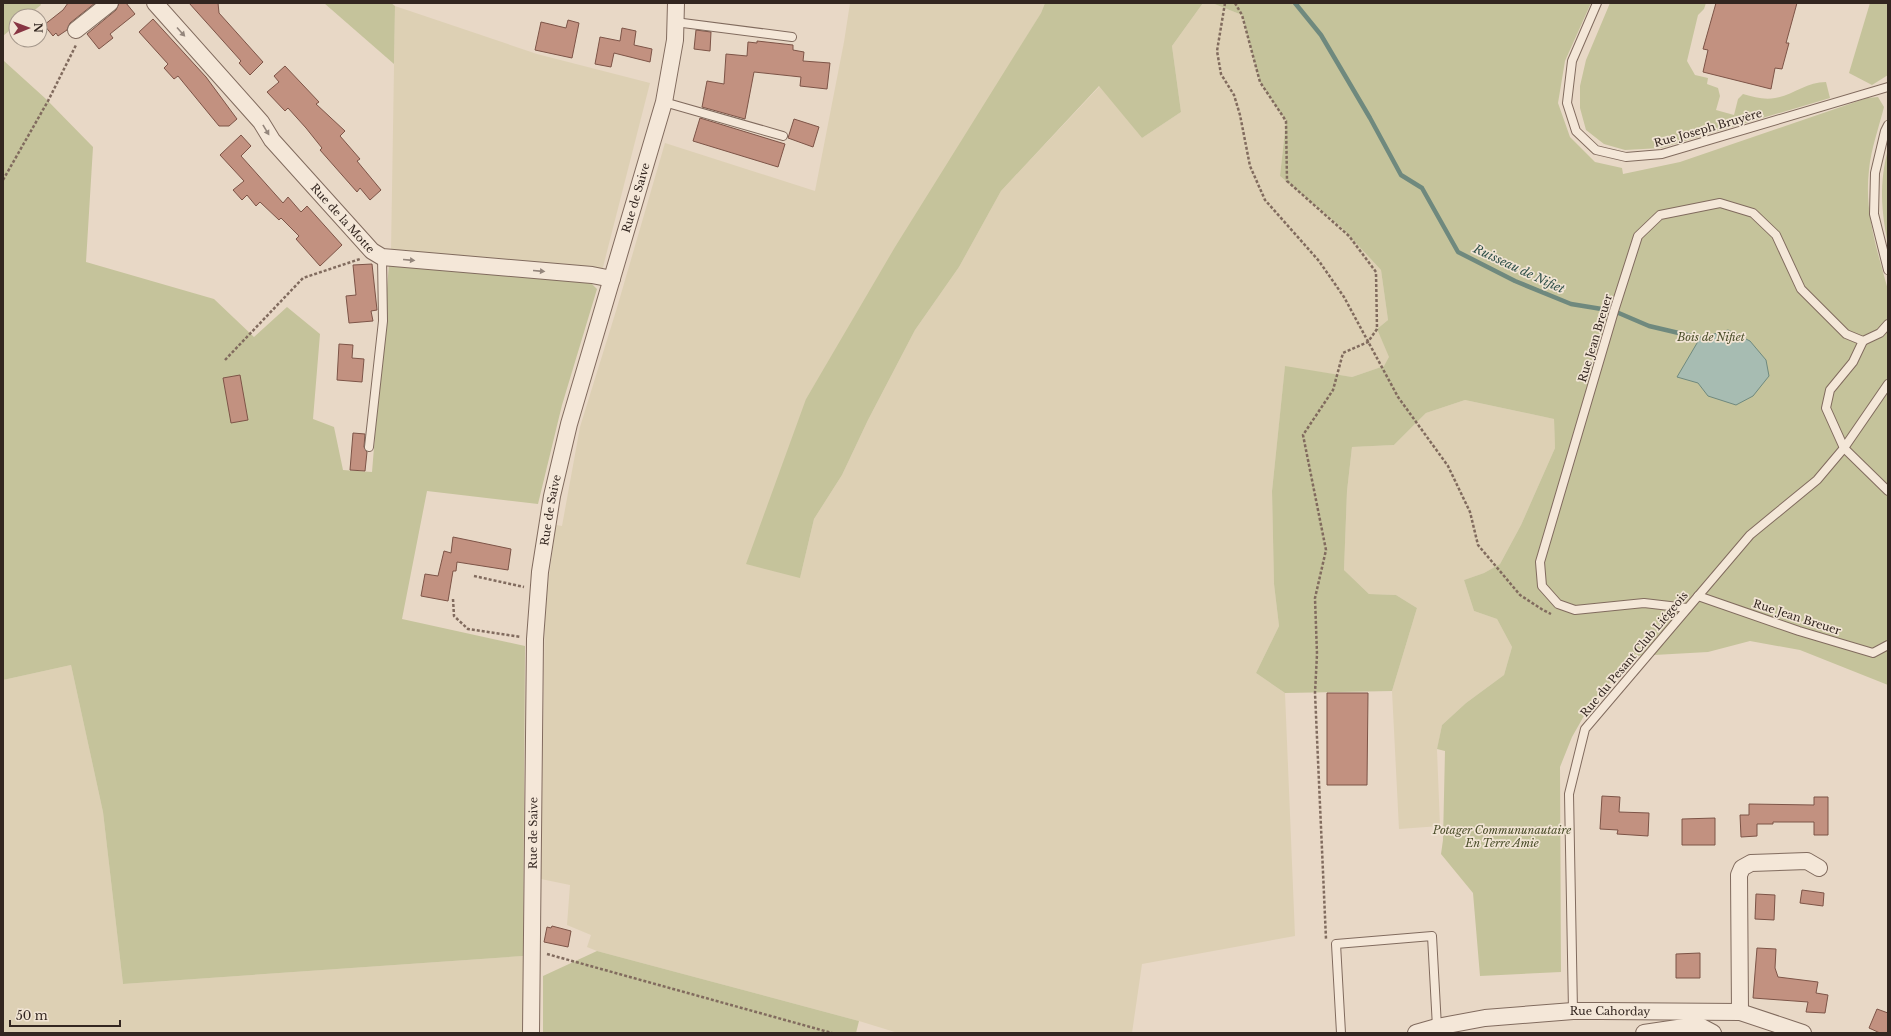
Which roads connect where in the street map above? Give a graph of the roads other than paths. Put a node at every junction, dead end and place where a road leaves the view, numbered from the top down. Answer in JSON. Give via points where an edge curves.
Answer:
{"nodes":[{"id":1,"x":110,"y":3,"type":"edge"},
{"id":2,"x":155,"y":3,"type":"edge"},
{"id":3,"x":676,"y":3,"type":"edge"},
{"id":4,"x":1597,"y":3,"type":"edge"},
{"id":5,"x":675,"y":22,"type":"junction"},
{"id":6,"x":76,"y":30,"type":"road end"},
{"id":7,"x":792,"y":37,"type":"dead end"},
{"id":8,"x":1888,"y":87,"type":"edge"},
{"id":9,"x":664,"y":102,"type":"junction"},
{"id":10,"x":1888,"y":125,"type":"edge"},
{"id":11,"x":782,"y":136,"type":"dead end"},
{"id":12,"x":377,"y":254,"type":"junction"},
{"id":13,"x":1888,"y":270,"type":"edge"},
{"id":14,"x":612,"y":279,"type":"junction"},
{"id":15,"x":1888,"y":324,"type":"edge"},
{"id":16,"x":1863,"y":340,"type":"junction"},
{"id":17,"x":1888,"y":384,"type":"edge"},
{"id":18,"x":369,"y":447,"type":"dead end"},
{"id":19,"x":1844,"y":448,"type":"junction"},
{"id":20,"x":1888,"y":491,"type":"edge"},
{"id":21,"x":1698,"y":596,"type":"junction"},
{"id":22,"x":1687,"y":608,"type":"junction"},
{"id":23,"x":1888,"y":645,"type":"edge"},
{"id":24,"x":1820,"y":868,"type":"dead end"},
{"id":25,"x":1573,"y":1011,"type":"junction"},
{"id":26,"x":1634,"y":1011,"type":"junction"},
{"id":27,"x":1740,"y":1012,"type":"junction"},
{"id":28,"x":1437,"y":1026,"type":"junction"},
{"id":29,"x":531,"y":1033,"type":"edge"},
{"id":30,"x":1341,"y":1033,"type":"edge"},
{"id":31,"x":1416,"y":1033,"type":"edge"},
{"id":32,"x":1640,"y":1033,"type":"edge"},
{"id":33,"x":1644,"y":1033,"type":"edge"},
{"id":34,"x":1713,"y":1033,"type":"edge"},
{"id":35,"x":1803,"y":1033,"type":"edge"}],
"edges":[{"from":1,"to":6,"type":"street"},
{"from":2,"to":12,"type":"street","name":"Rue de la Motte","one_way":true,"via":[[261,122],[272,140]]},
{"from":3,"to":5,"type":"street","name":"Rue de Saive"},
{"from":4,"to":8,"type":"lane","name":"Rue Joseph Bruyère","via":[[1572,61],[1567,103],[1576,131],[1596,150],[1626,157],[1662,154]]},
{"from":5,"to":7,"type":"lane"},
{"from":5,"to":9,"type":"street","name":"Rue de Saive","via":[[675,40]]},
{"from":9,"to":11,"type":"lane"},
{"from":9,"to":14,"type":"street","name":"Rue de Saive"},
{"from":10,"to":13,"type":"lane","via":[[1875,174],[1874,214]]},
{"from":12,"to":14,"type":"street","name":"Rue de la Motte","one_way":true},
{"from":12,"to":18,"type":"lane","via":[[383,321]]},
{"from":14,"to":29,"type":"street","name":"Rue de Saive","via":[[569,424],[552,496],[538,590]]},
{"from":15,"to":16,"type":"lane","via":[[1880,333]]},
{"from":16,"to":19,"type":"lane","via":[[1853,362],[1830,390],[1826,408]]},
{"from":16,"to":22,"type":"lane","name":"Rue Jean Breuer","via":[[1846,334],[1801,290],[1776,234],[1753,213],[1720,203],[1660,215],[1638,236],[1540,562],[1542,586],[1558,604],[1575,610],[1644,603]]},
{"from":17,"to":19,"type":"lane","name":"Rue du Pesant Club Liégeois"},
{"from":19,"to":20,"type":"lane"},
{"from":19,"to":21,"type":"lane","name":"Rue du Pesant Club Liégeois","via":[[1817,480],[1750,535]]},
{"from":21,"to":22,"type":"lane","name":"Rue du Pesant Club Liégeois"},
{"from":21,"to":23,"type":"lane","name":"Rue Jean Breuer","via":[[1872,653]]},
{"from":22,"to":25,"type":"lane","name":"Rue du Pesant Club Liégeois","via":[[1585,729],[1570,794]]},
{"from":24,"to":27,"type":"street","via":[[1807,861],[1751,863],[1742,868],[1739,875]]},
{"from":25,"to":26,"type":"street","name":"Rue Cahorday"},
{"from":25,"to":28,"type":"street","name":"Rue Cahorday","via":[[1485,1018]]},
{"from":26,"to":27,"type":"street","name":"Rue Cahorday"},
{"from":26,"to":32,"type":"street"},
{"from":27,"to":35,"type":"street","name":"Rue Cahorday"},
{"from":28,"to":30,"type":"lane","via":[[1432,936],[1336,944]]},
{"from":28,"to":31,"type":"street","name":"Rue Cahorday"},
{"from":33,"to":34,"type":"street","via":[[1698,1025]]}]}
